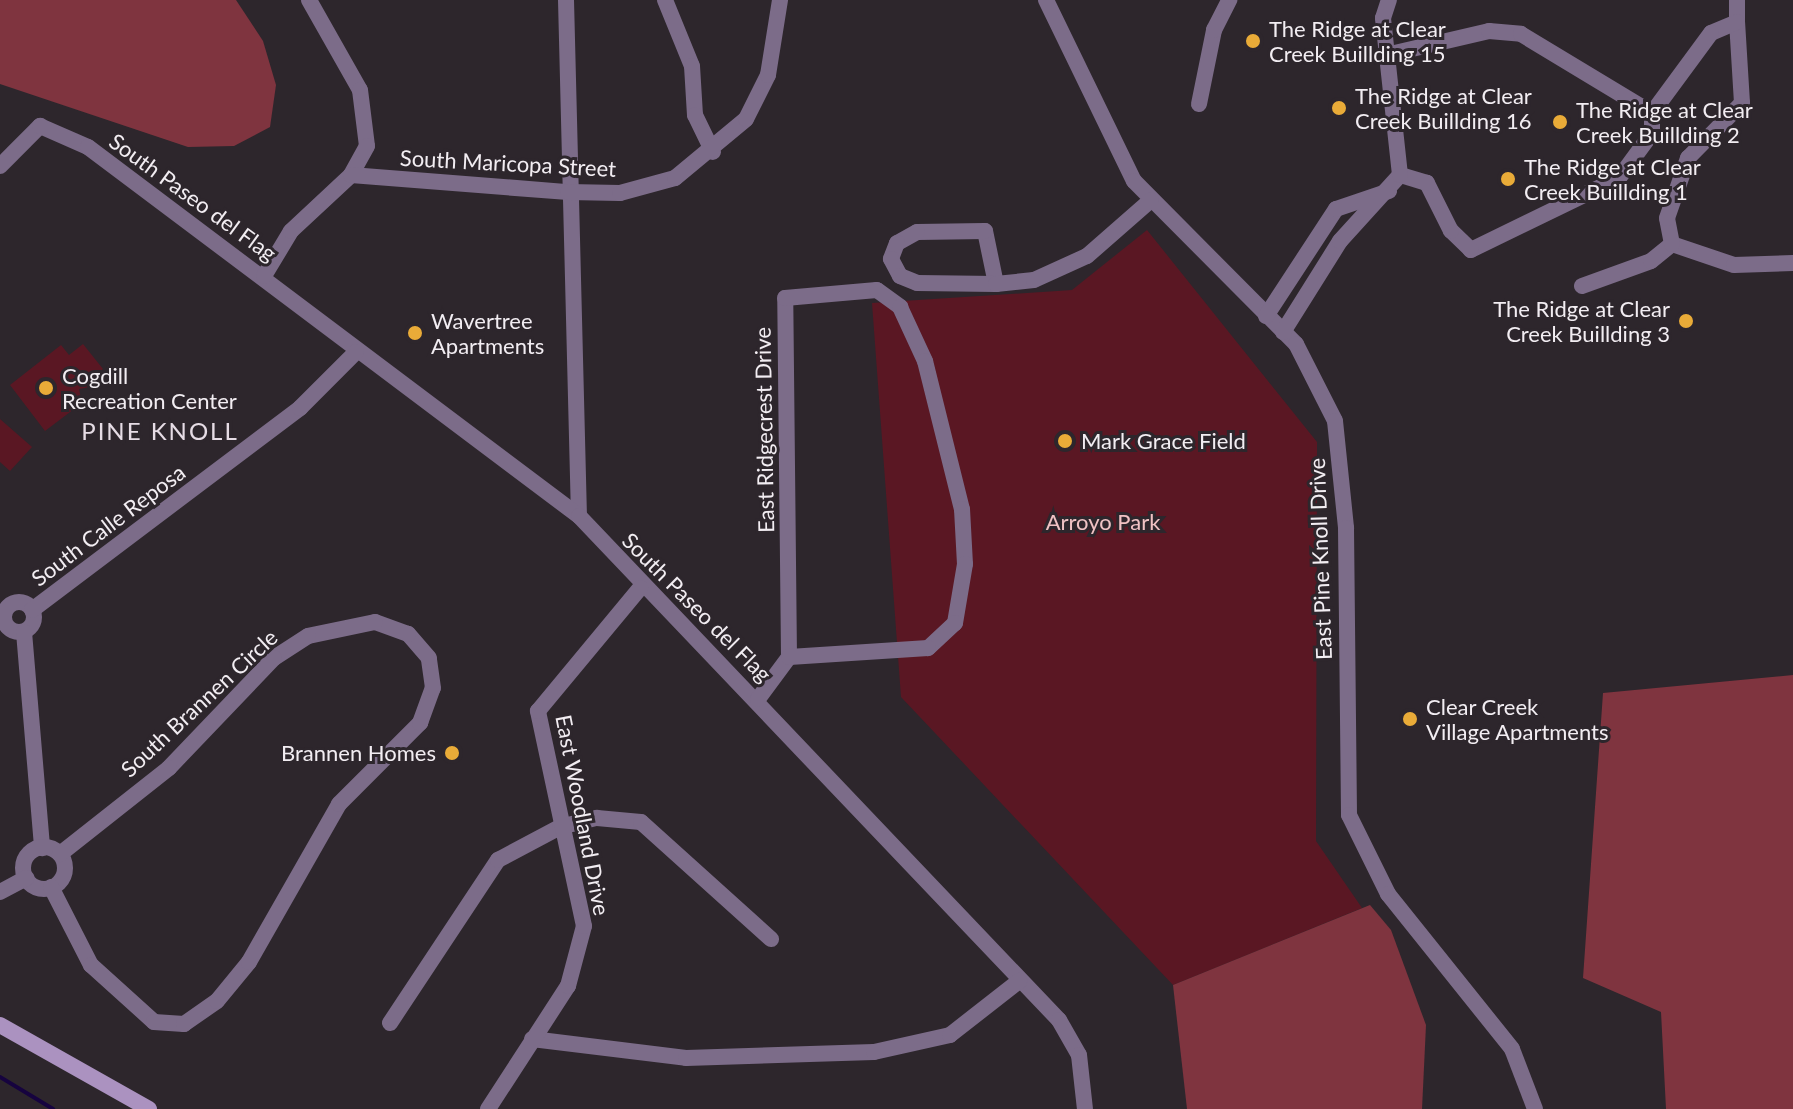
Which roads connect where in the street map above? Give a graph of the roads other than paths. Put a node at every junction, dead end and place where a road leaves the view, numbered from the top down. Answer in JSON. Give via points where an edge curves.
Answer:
{"nodes":[{"id":1,"x":309,"y":0,"type":"edge"},
{"id":2,"x":566,"y":0,"type":"edge"},
{"id":3,"x":665,"y":0,"type":"edge"},
{"id":4,"x":780,"y":0,"type":"edge"},
{"id":5,"x":1046,"y":0,"type":"edge"},
{"id":6,"x":1229,"y":0,"type":"edge"},
{"id":7,"x":1389,"y":0,"type":"edge"},
{"id":8,"x":1737,"y":0,"type":"edge"},
{"id":9,"x":1737,"y":22,"type":"junction"},
{"id":10,"x":1386,"y":55,"type":"junction"},
{"id":11,"x":1199,"y":104,"type":"dead end"},
{"id":12,"x":1652,"y":113,"type":"junction"},
{"id":13,"x":713,"y":152,"type":"junction"},
{"id":14,"x":0,"y":166,"type":"edge"},
{"id":15,"x":351,"y":175,"type":"junction"},
{"id":16,"x":1400,"y":175,"type":"junction"},
{"id":17,"x":1389,"y":191,"type":"junction"},
{"id":18,"x":568,"y":192,"type":"junction"},
{"id":19,"x":1151,"y":200,"type":"junction"},
{"id":20,"x":1672,"y":244,"type":"junction"},
{"id":21,"x":1793,"y":263,"type":"edge"},
{"id":22,"x":264,"y":276,"type":"junction"},
{"id":23,"x":996,"y":284,"type":"junction"},
{"id":24,"x":1582,"y":286,"type":"dead end"},
{"id":25,"x":1266,"y":316,"type":"junction"},
{"id":26,"x":1283,"y":332,"type":"junction"},
{"id":27,"x":356,"y":352,"type":"junction"},
{"id":28,"x":579,"y":516,"type":"junction"},
{"id":29,"x":640,"y":588,"type":"junction"},
{"id":30,"x":5,"y":598,"type":"edge"},
{"id":31,"x":32,"y":610,"type":"junction"},
{"id":32,"x":24,"y":632,"type":"junction"},
{"id":33,"x":789,"y":657,"type":"junction"},
{"id":34,"x":758,"y":699,"type":"junction"},
{"id":35,"x":560,"y":827,"type":"junction"},
{"id":36,"x":42,"y":848,"type":"junction"},
{"id":37,"x":60,"y":854,"type":"junction"},
{"id":38,"x":26,"y":878,"type":"junction"},
{"id":39,"x":51,"y":887,"type":"junction"},
{"id":40,"x":0,"y":892,"type":"edge"},
{"id":41,"x":771,"y":939,"type":"dead end"},
{"id":42,"x":1019,"y":981,"type":"junction"},
{"id":43,"x":390,"y":1023,"type":"dead end"},
{"id":44,"x":0,"y":1025,"type":"edge"},
{"id":45,"x":532,"y":1039,"type":"junction"},
{"id":46,"x":149,"y":1109,"type":"edge"},
{"id":47,"x":488,"y":1109,"type":"edge"},
{"id":48,"x":1085,"y":1109,"type":"edge"},
{"id":49,"x":1535,"y":1109,"type":"edge"}],
"edges":[{"from":1,"to":15,"type":"street","via":[[360,90],[367,146]]},
{"from":2,"to":18,"type":"street"},
{"from":3,"to":13,"type":"street","via":[[692,66],[695,115]]},
{"from":4,"to":13,"type":"street","name":"South Maricopa Street","via":[[768,75],[746,119]]},
{"from":5,"to":19,"type":"street","name":"East Pine Knoll Drive","via":[[1110,146]]},
{"from":6,"to":11,"type":"street","via":[[1214,30]]},
{"from":7,"to":10,"type":"street"},
{"from":8,"to":9,"type":"street"},
{"from":9,"to":12,"type":"street","via":[[1711,33]]},
{"from":9,"to":20,"type":"street","via":[[1742,103],[1698,140],[1688,158],[1667,218]]},
{"from":10,"to":12,"type":"street","via":[[1489,31],[1521,34]]},
{"from":10,"to":16,"type":"street"},
{"from":12,"to":16,"type":"street","via":[[1652,133],[1619,178],[1471,250],[1451,231],[1427,183]]},
{"from":13,"to":18,"type":"street","name":"South Maricopa Street","via":[[675,178],[620,193]]},
{"from":14,"to":22,"type":"street","name":"South Paseo del Flag","via":[[23,135],[40,126],[57,129]]},
{"from":15,"to":18,"type":"street","name":"South Maricopa Street"},
{"from":15,"to":22,"type":"street","via":[[291,231]]},
{"from":16,"to":17,"type":"street"},
{"from":17,"to":25,"type":"street","via":[[1336,209]]},
{"from":17,"to":26,"type":"street","via":[[1340,241]]},
{"from":18,"to":28,"type":"street"},
{"from":19,"to":23,"type":"street","via":[[1087,256],[1034,280]]},
{"from":19,"to":25,"type":"street","name":"East Pine Knoll Drive"},
{"from":20,"to":21,"type":"street","via":[[1734,265]]},
{"from":20,"to":24,"type":"street","via":[[1651,261]]},
{"from":22,"to":27,"type":"street","name":"South Paseo del Flag"},
{"from":23,"to":23,"type":"street","via":[[908,280],[891,259],[897,243],[917,232],[985,231]]},
{"from":25,"to":26,"type":"street","name":"East Pine Knoll Drive"},
{"from":26,"to":49,"type":"street","name":"East Pine Knoll Drive","via":[[1335,421],[1343,469],[1349,815],[1388,894],[1512,1049]]},
{"from":27,"to":28,"type":"street","name":"South Paseo del Flag"},
{"from":27,"to":31,"type":"street","name":"South Calle Reposa","via":[[300,408]]},
{"from":28,"to":29,"type":"street","name":"South Paseo del Flag"},
{"from":29,"to":34,"type":"street","name":"South Paseo del Flag"},
{"from":29,"to":35,"type":"street","name":"East Woodland Drive","via":[[538,711]]},
{"from":30,"to":31,"type":"street"},
{"from":30,"to":32,"type":"street","via":[[7,626]]},
{"from":31,"to":32,"type":"street"},
{"from":32,"to":36,"type":"street"},
{"from":33,"to":33,"type":"street","name":"East Ridgecrest Drive","via":[[785,298],[877,290],[900,307],[925,361],[962,509],[965,564],[955,623],[928,648]]},
{"from":33,"to":34,"type":"street"},
{"from":34,"to":42,"type":"street","name":"South Paseo del Flag"},
{"from":35,"to":41,"type":"street","via":[[597,818],[641,822]]},
{"from":35,"to":43,"type":"street","via":[[498,860]]},
{"from":35,"to":45,"type":"street","name":"East Woodland Drive","via":[[584,926],[568,986]]},
{"from":36,"to":37,"type":"street"},
{"from":36,"to":38,"type":"street","via":[[27,855]]},
{"from":37,"to":39,"type":"street","via":[[63,877]]},
{"from":37,"to":39,"type":"street","name":"South Brannen Circle","via":[[169,768],[274,658],[308,636],[375,622],[408,634],[429,658],[433,688],[420,723],[339,804],[249,962],[217,1001],[184,1024],[154,1022],[91,965]]},
{"from":38,"to":39,"type":"street"},
{"from":38,"to":40,"type":"street"},
{"from":42,"to":45,"type":"street","via":[[950,1035],[874,1052],[686,1058]]},
{"from":42,"to":48,"type":"street","name":"South Paseo del Flag","via":[[1072,1039]]},
{"from":44,"to":46,"type":"main road"},
{"from":45,"to":47,"type":"street","name":"East Woodland Drive"}]}
